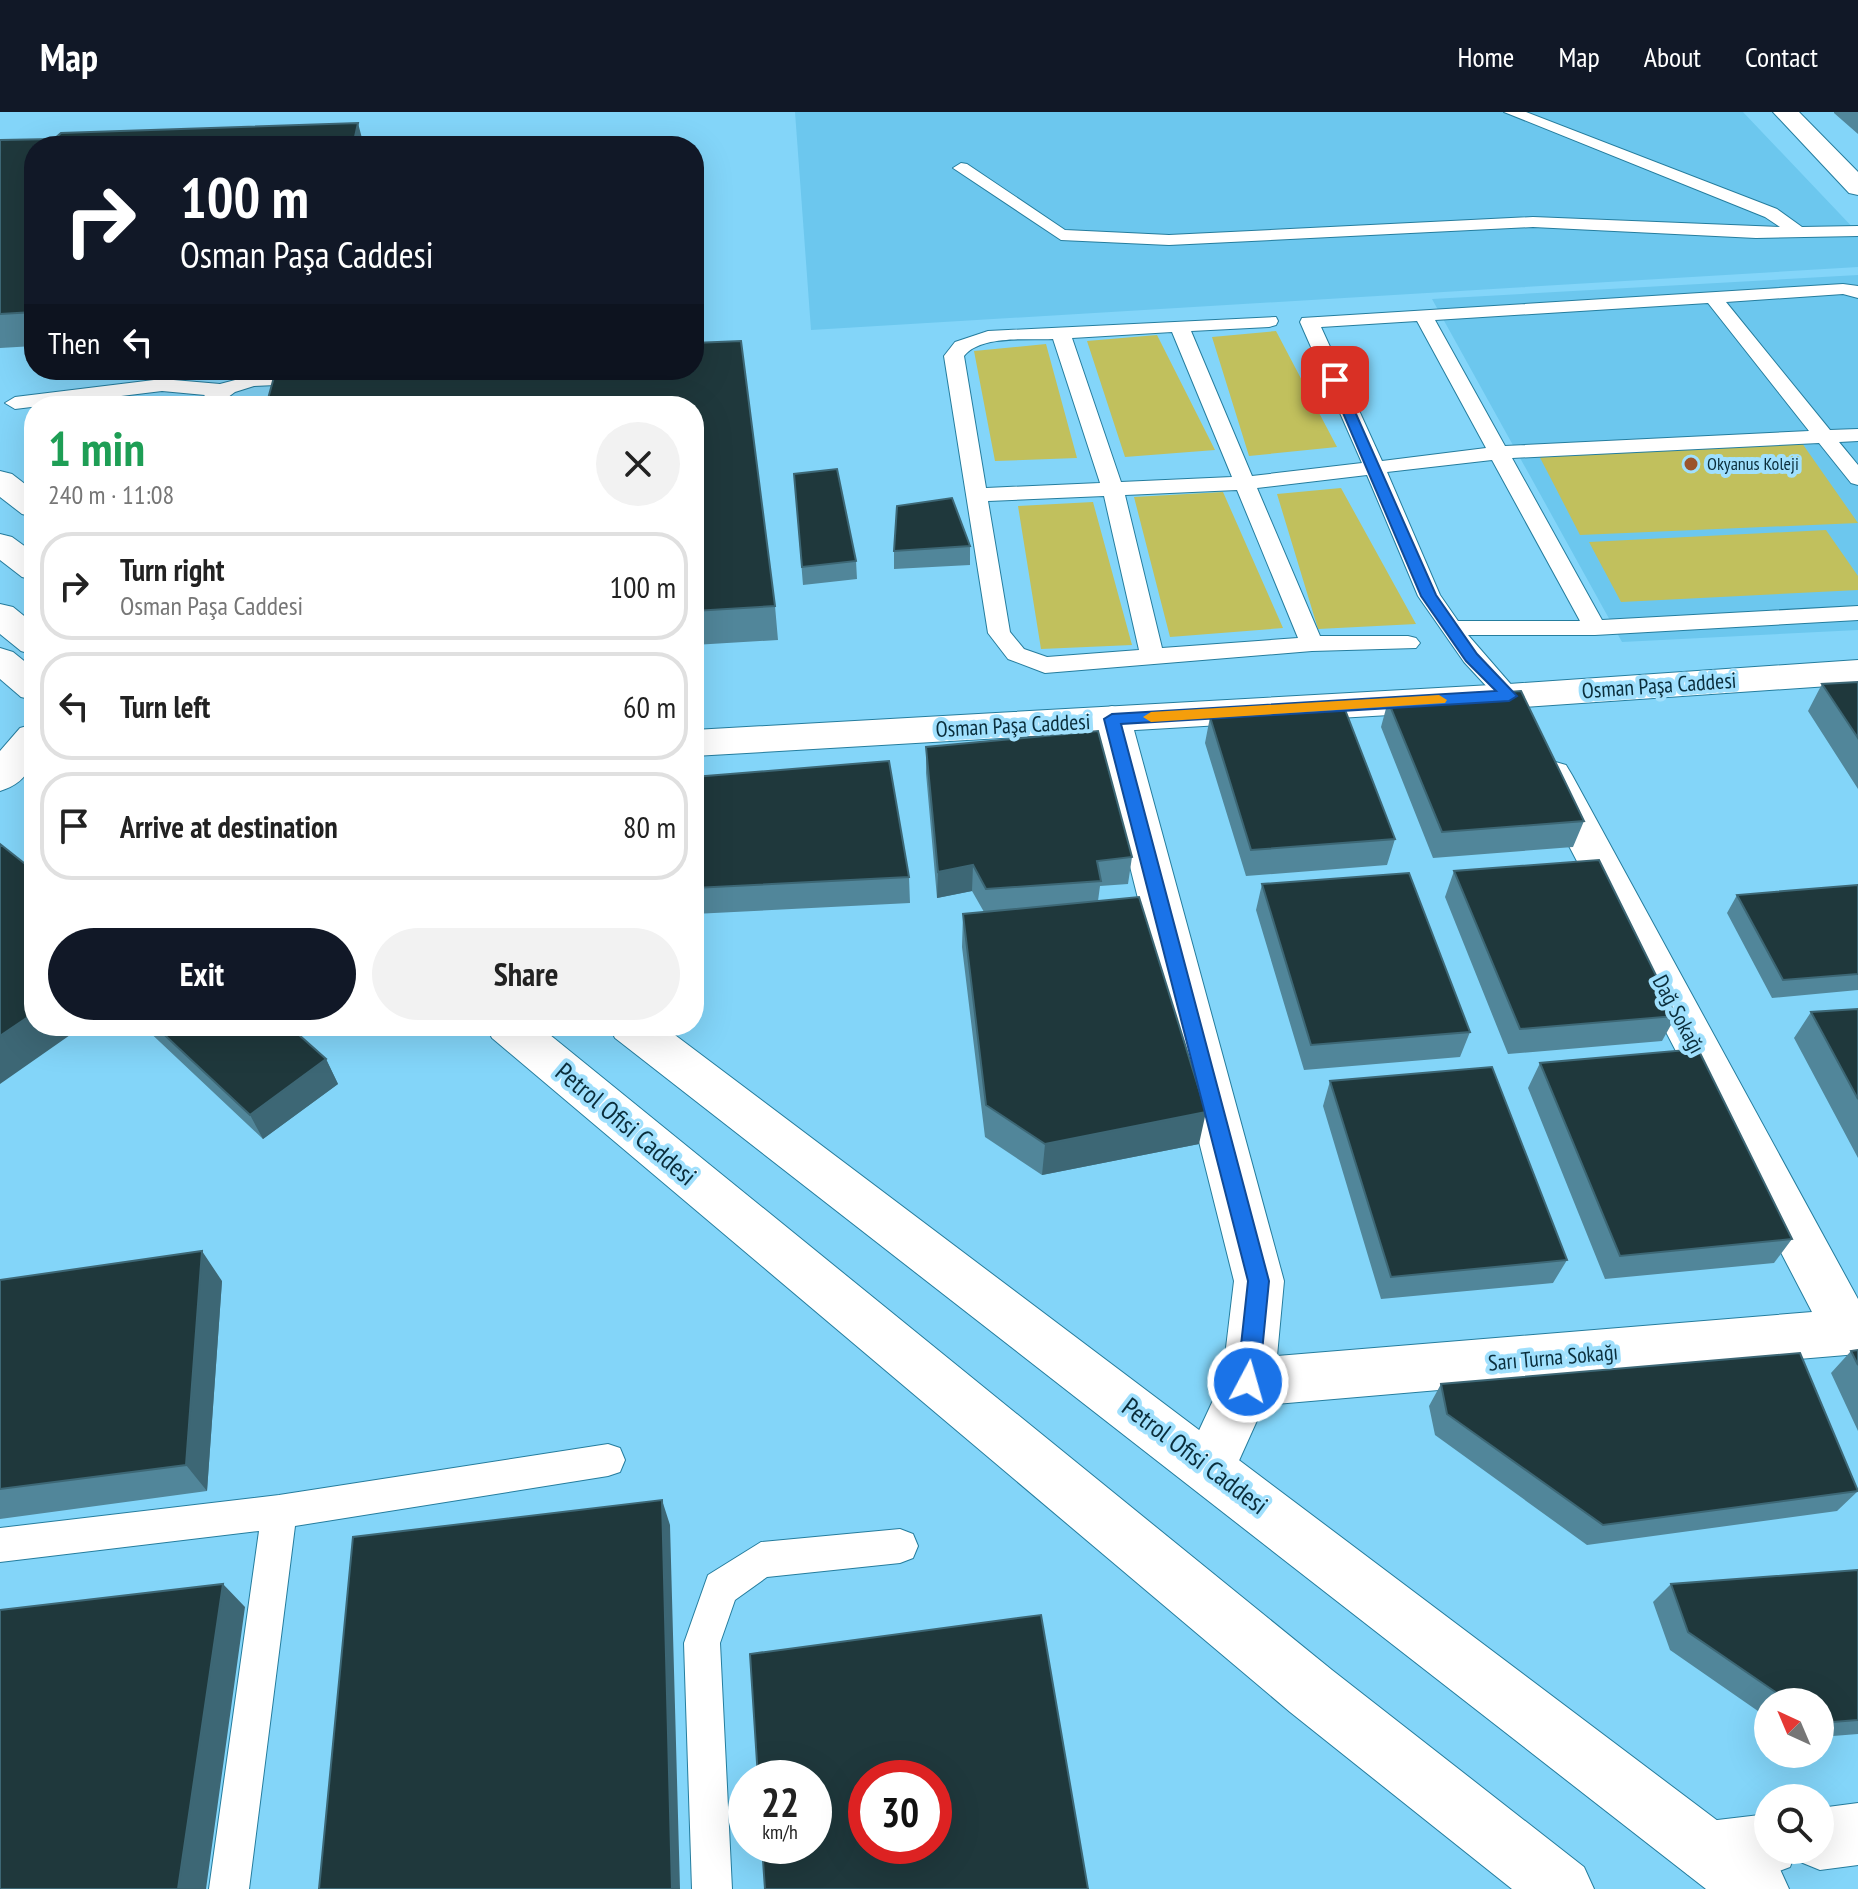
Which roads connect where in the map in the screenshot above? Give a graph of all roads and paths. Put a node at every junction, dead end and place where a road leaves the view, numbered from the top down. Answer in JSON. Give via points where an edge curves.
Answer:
{"nodes":[{"id":1,"x":1512,"y":112,"type":"edge"},
{"id":2,"x":1785,"y":112,"type":"edge"},
{"id":3,"x":961,"y":168,"type":"dead end"},
{"id":4,"x":1858,"y":187,"type":"edge"},
{"id":5,"x":1858,"y":231,"type":"edge"},
{"id":6,"x":1798,"y":232,"type":"junction"},
{"id":7,"x":1858,"y":292,"type":"edge"},
{"id":8,"x":1713,"y":297,"type":"junction"},
{"id":9,"x":1423,"y":315,"type":"junction"},
{"id":10,"x":1269,"y":321,"type":"dead end"},
{"id":11,"x":1180,"y":328,"type":"junction"},
{"id":12,"x":1061,"y":334,"type":"junction"},
{"id":13,"x":272,"y":380,"type":"edge"},
{"id":14,"x":219,"y":390,"type":"junction"},
{"id":15,"x":72,"y":396,"type":"edge"},
{"id":16,"x":214,"y":396,"type":"edge"},
{"id":17,"x":24,"y":402,"type":"edge"},
{"id":18,"x":15,"y":403,"type":"dead end"},
{"id":19,"x":1858,"y":435,"type":"edge"},
{"id":20,"x":1827,"y":438,"type":"junction"},
{"id":21,"x":1498,"y":453,"type":"junction"},
{"id":22,"x":1374,"y":466,"type":"junction"},
{"id":23,"x":1858,"y":479,"type":"edge"},
{"id":24,"x":0,"y":481,"type":"edge"},
{"id":25,"x":1246,"y":483,"type":"junction"},
{"id":26,"x":1113,"y":490,"type":"junction"},
{"id":27,"x":977,"y":495,"type":"junction"},
{"id":28,"x":24,"y":499,"type":"edge"},
{"id":29,"x":0,"y":544,"type":"edge"},
{"id":30,"x":24,"y":562,"type":"edge"},
{"id":31,"x":1858,"y":613,"type":"edge"},
{"id":32,"x":0,"y":615,"type":"edge"},
{"id":33,"x":1451,"y":628,"type":"junction"},
{"id":34,"x":1595,"y":628,"type":"junction"},
{"id":35,"x":24,"y":635,"type":"edge"},
{"id":36,"x":1408,"y":643,"type":"dead end"},
{"id":37,"x":1312,"y":644,"type":"junction"},
{"id":38,"x":1152,"y":656,"type":"junction"},
{"id":39,"x":0,"y":660,"type":"edge"},
{"id":40,"x":1858,"y":672,"type":"edge"},
{"id":41,"x":24,"y":680,"type":"edge"},
{"id":42,"x":1509,"y":696,"type":"junction"},
{"id":43,"x":1112,"y":719,"type":"junction"},
{"id":44,"x":704,"y":742,"type":"edge"},
{"id":45,"x":24,"y":749,"type":"edge"},
{"id":46,"x":0,"y":777,"type":"edge"},
{"id":47,"x":0,"y":790,"type":"edge"},
{"id":48,"x":24,"y":791,"type":"edge"},
{"id":49,"x":520,"y":1036,"type":"edge"},
{"id":50,"x":644,"y":1036,"type":"edge"},
{"id":51,"x":1854,"y":1332,"type":"edge"},
{"id":52,"x":1248,"y":1382,"type":"junction"},
{"id":53,"x":608,"y":1460,"type":"dead end"},
{"id":54,"x":1209,"y":1467,"type":"junction"},
{"id":55,"x":279,"y":1512,"type":"junction"},
{"id":56,"x":0,"y":1545,"type":"edge"},
{"id":57,"x":900,"y":1546,"type":"dead end"},
{"id":58,"x":1858,"y":1834,"type":"edge"},
{"id":59,"x":1834,"y":1837,"type":"edge"},
{"id":60,"x":1754,"y":1847,"type":"edge"},
{"id":61,"x":1709,"y":1852,"type":"junction"},
{"id":62,"x":229,"y":1889,"type":"edge"},
{"id":63,"x":712,"y":1889,"type":"edge"},
{"id":64,"x":1562,"y":1889,"type":"edge"},
{"id":65,"x":1757,"y":1889,"type":"edge"}],
"edges":[{"from":1,"to":6,"type":"lane","via":[[1771,213]]},
{"from":2,"to":4,"type":"main road"},
{"from":3,"to":6,"type":"lane","via":[[1061,235],[1169,240],[1533,222]]},
{"from":5,"to":6,"type":"lane"},
{"from":7,"to":8,"type":"lane"},
{"from":8,"to":9,"type":"lane"},
{"from":8,"to":20,"type":"lane"},
{"from":9,"to":21,"type":"lane"},
{"from":9,"to":22,"type":"lane","via":[[1309,322]]},
{"from":10,"to":11,"type":"lane"},
{"from":11,"to":12,"type":"lane"},
{"from":11,"to":25,"type":"lane"},
{"from":12,"to":26,"type":"lane"},
{"from":12,"to":27,"type":"lane","via":[[988,337],[962,346],[954,356]]},
{"from":13,"to":14,"type":"lane"},
{"from":14,"to":15,"type":"lane","via":[[162,385]]},
{"from":14,"to":16,"type":"lane"},
{"from":17,"to":18,"type":"lane"},
{"from":19,"to":20,"type":"lane"},
{"from":20,"to":21,"type":"lane"},
{"from":20,"to":23,"type":"lane"},
{"from":21,"to":22,"type":"lane"},
{"from":21,"to":34,"type":"lane"},
{"from":22,"to":25,"type":"lane"},
{"from":22,"to":33,"type":"lane","via":[[1429,596]]},
{"from":24,"to":28,"type":"main road"},
{"from":25,"to":26,"type":"lane"},
{"from":25,"to":37,"type":"lane"},
{"from":26,"to":27,"type":"lane"},
{"from":26,"to":38,"type":"lane"},
{"from":27,"to":38,"type":"lane","via":[[999,633],[1016,654],[1045,665]]},
{"from":29,"to":30,"type":"main road"},
{"from":31,"to":34,"type":"lane"},
{"from":32,"to":35,"type":"main road"},
{"from":33,"to":34,"type":"lane"},
{"from":33,"to":42,"type":"lane"},
{"from":36,"to":37,"type":"lane"},
{"from":37,"to":38,"type":"lane"},
{"from":39,"to":41,"type":"main road"},
{"from":40,"to":42,"type":"main road","name":"Osman Paşa Caddesi"},
{"from":42,"to":43,"type":"main road","name":"Osman Paşa Caddesi"},
{"from":42,"to":51,"type":"main road","name":"Dağ Sokağı"},
{"from":43,"to":44,"type":"main road","name":"Osman Paşa Caddesi"},
{"from":43,"to":52,"type":"main road","via":[[1259,1281]]},
{"from":45,"to":46,"type":"main road"},
{"from":47,"to":48,"type":"main road"},
{"from":49,"to":64,"type":"main road","name":"Petrol Ofisi Caddesi","via":[[1311,1691]]},
{"from":50,"to":54,"type":"main road","name":"Petrol Ofisi Caddesi"},
{"from":51,"to":52,"type":"main road","name":"Sarı Turna Sokağı"},
{"from":52,"to":54,"type":"main road"},
{"from":53,"to":55,"type":"lane"},
{"from":54,"to":61,"type":"main road","name":"Petrol Ofisi Caddesi"},
{"from":55,"to":56,"type":"lane"},
{"from":55,"to":62,"type":"lane"},
{"from":57,"to":63,"type":"lane","via":[[761,1560],[721,1588],[702,1643]]},
{"from":58,"to":59,"type":"main road"},
{"from":60,"to":61,"type":"main road"},
{"from":61,"to":65,"type":"main road","name":"Petrol Ofisi Caddesi"}]}
